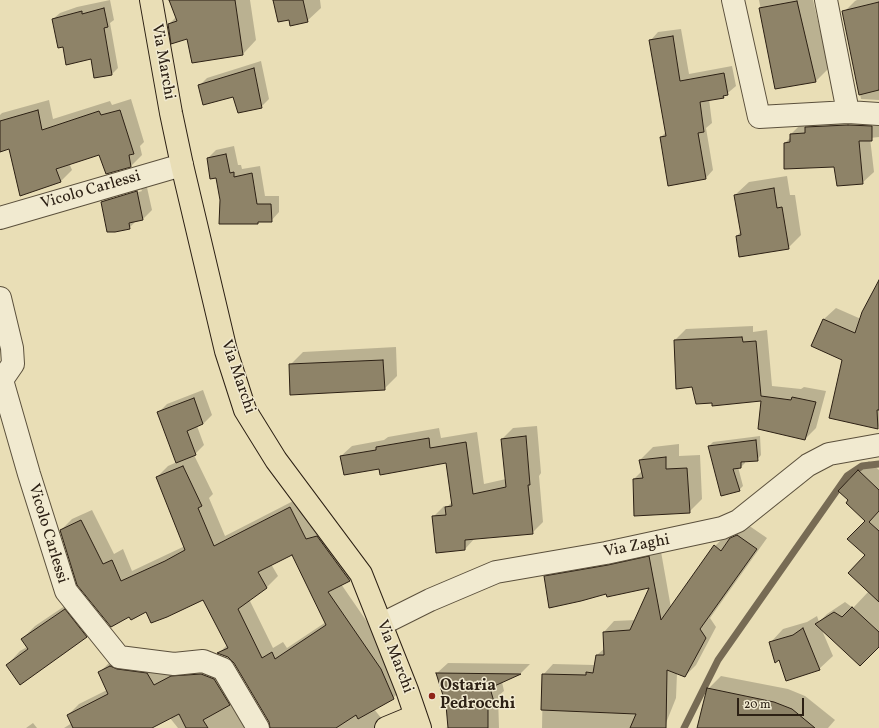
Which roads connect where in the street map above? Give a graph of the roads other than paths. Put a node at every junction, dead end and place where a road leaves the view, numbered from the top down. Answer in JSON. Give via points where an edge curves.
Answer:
{"nodes":[{"id":1,"x":151,"y":0,"type":"edge"},
{"id":2,"x":733,"y":0,"type":"edge"},
{"id":3,"x":826,"y":0,"type":"edge"},
{"id":4,"x":848,"y":112,"type":"junction"},
{"id":5,"x":879,"y":114,"type":"edge"},
{"id":6,"x":182,"y":165,"type":"junction"},
{"id":7,"x":0,"y":218,"type":"edge"},
{"id":8,"x":0,"y":298,"type":"edge"},
{"id":9,"x":879,"y":445,"type":"edge"},
{"id":10,"x":382,"y":624,"type":"junction"},
{"id":11,"x":417,"y":722,"type":"edge"},
{"id":12,"x":258,"y":728,"type":"edge"},
{"id":13,"x":386,"y":728,"type":"edge"}],
"edges":[{"from":1,"to":6,"type":"main road","name":"Via Marchi"},
{"from":2,"to":4,"type":"street","via":[[759,117]]},
{"from":3,"to":4,"type":"street"},
{"from":4,"to":5,"type":"street"},
{"from":6,"to":7,"type":"street","name":"Vicolo Carlessi"},
{"from":6,"to":10,"type":"main road","name":"Via Marchi","via":[[226,351],[245,410],[276,460],[361,574]]},
{"from":8,"to":12,"type":"street","name":"Vicolo Carlessi","via":[[12,348],[13,364],[2,380],[66,591],[119,657],[174,664],[203,660],[223,669]]},
{"from":9,"to":10,"type":"street","name":"Via Zaghi","via":[[829,454],[808,465],[738,521],[722,528],[606,553],[496,572]]},
{"from":10,"to":11,"type":"main road","name":"Via Marchi"},
{"from":11,"to":13,"type":"main road"}]}
